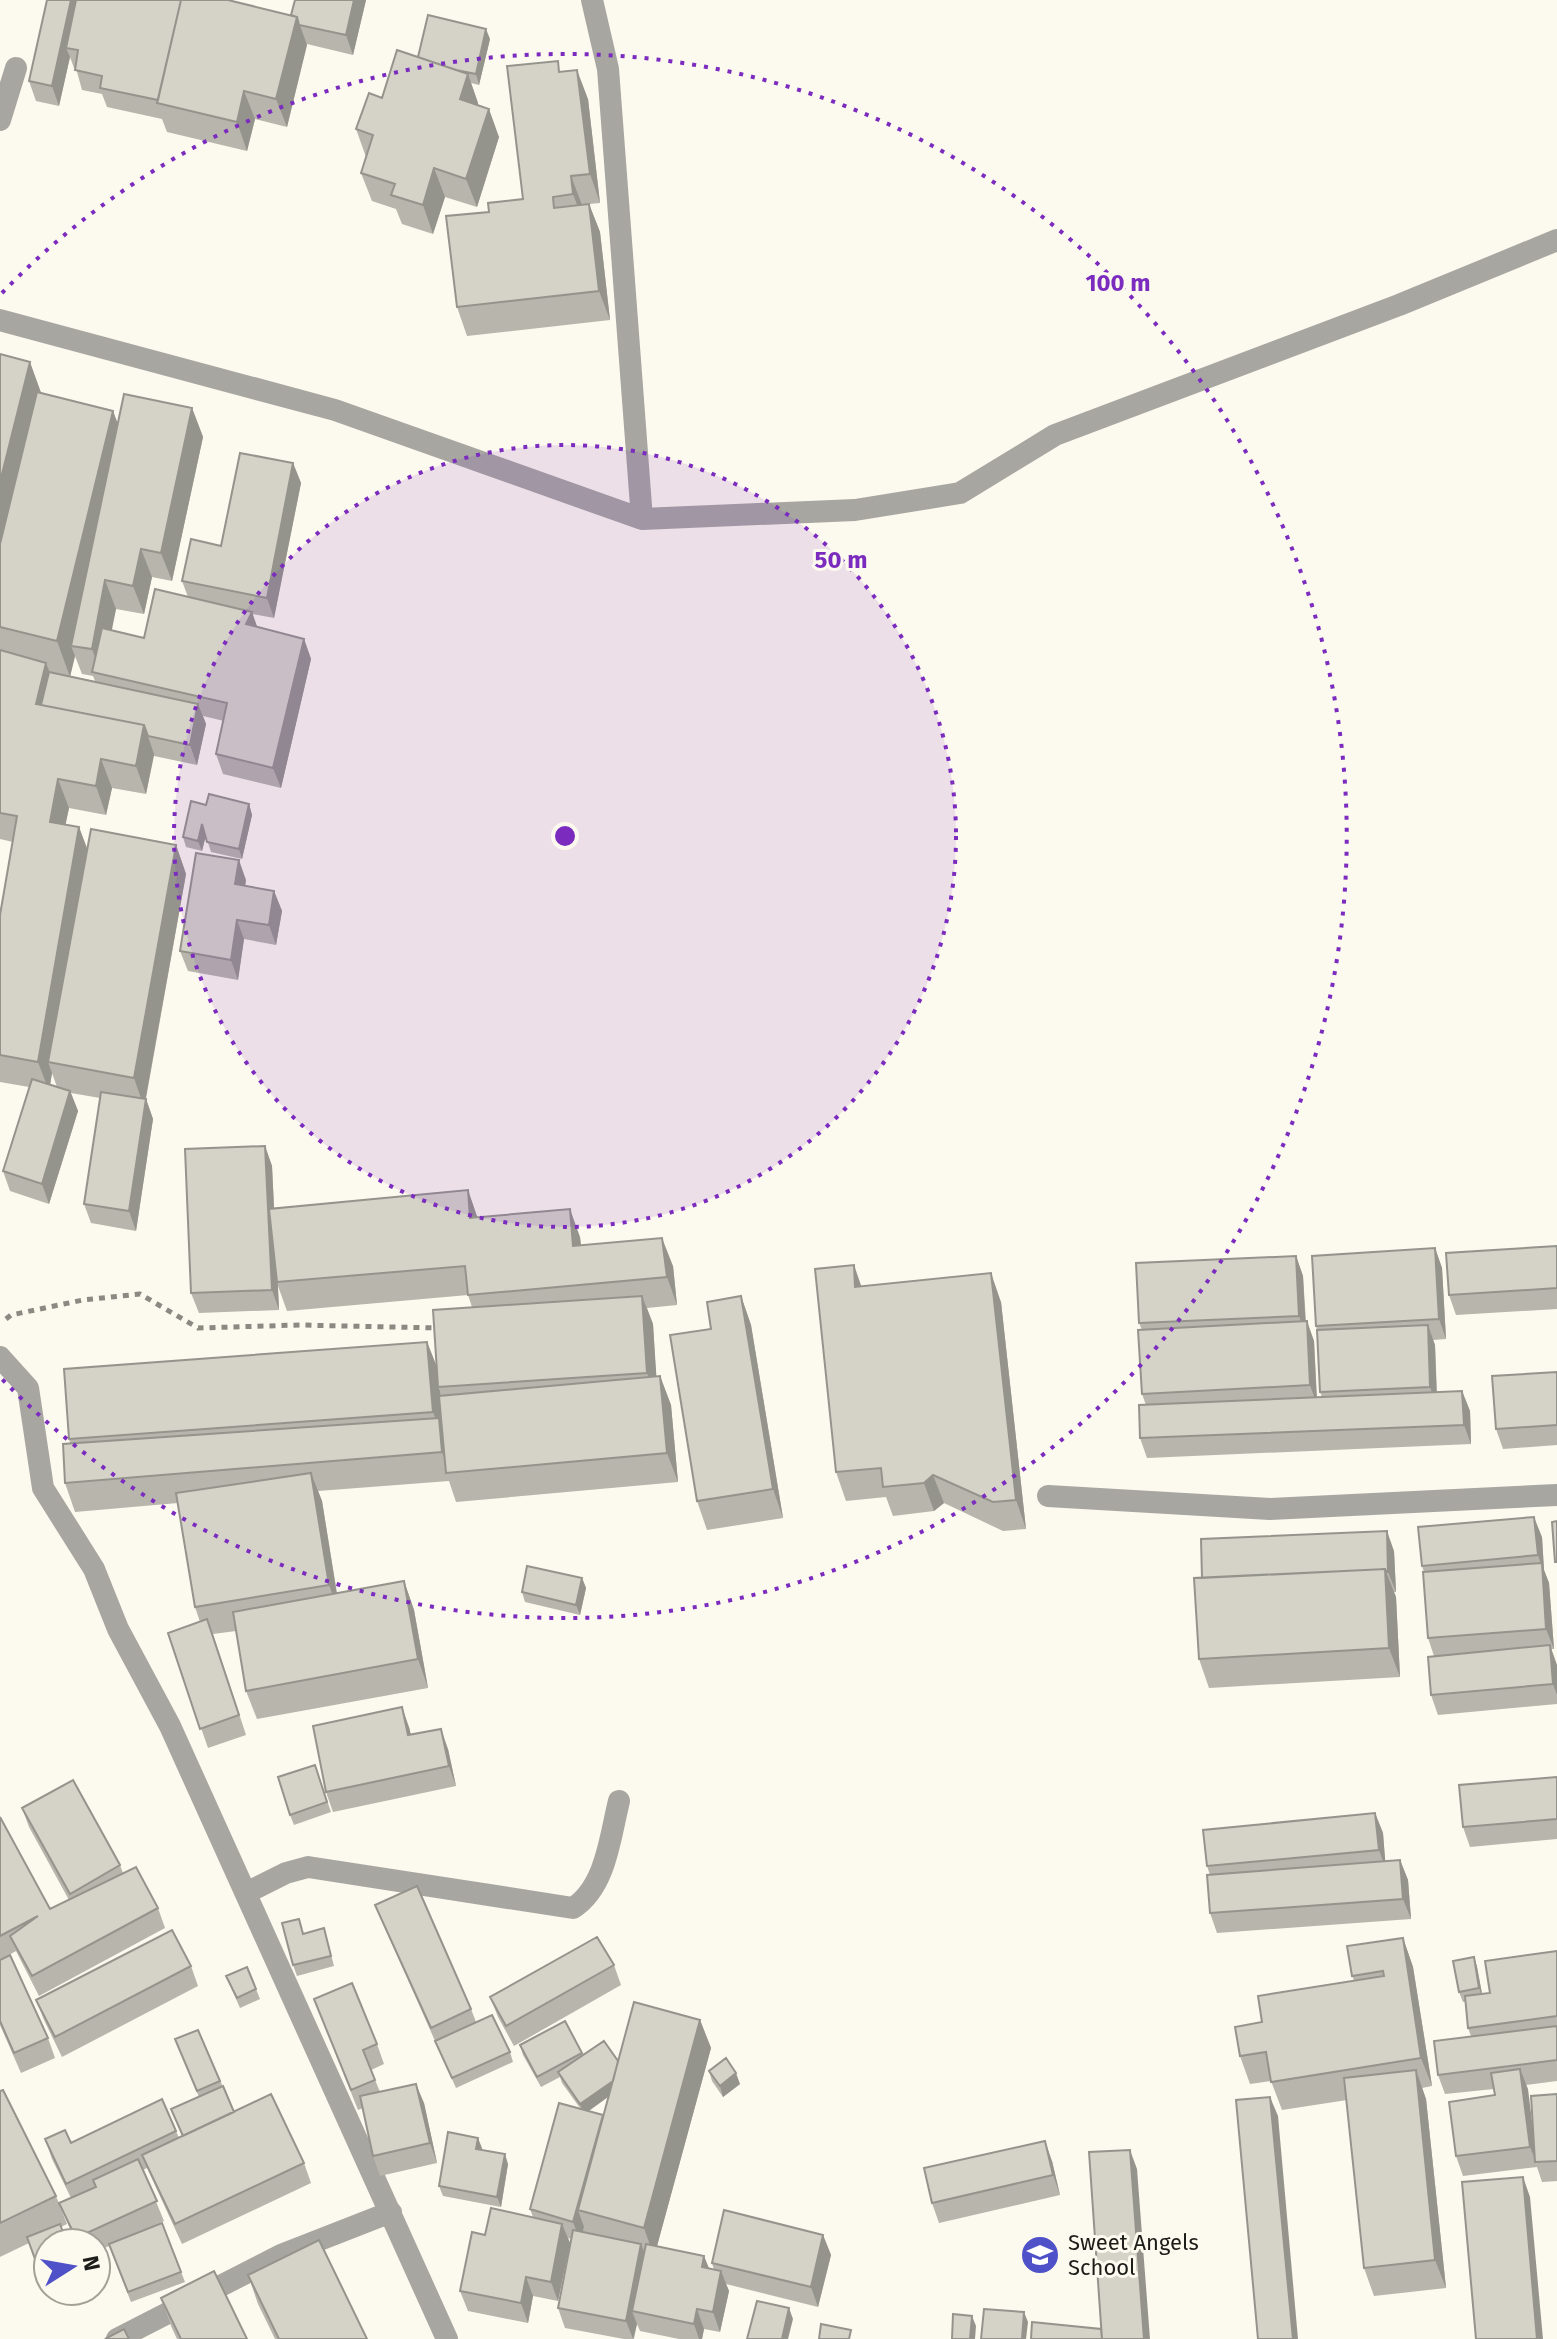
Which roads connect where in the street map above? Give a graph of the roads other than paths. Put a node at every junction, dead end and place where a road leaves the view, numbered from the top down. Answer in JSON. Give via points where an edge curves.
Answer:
{"nodes":[{"id":1,"x":592,"y":0,"type":"edge"},
{"id":2,"x":16,"y":68,"type":"dead end"},
{"id":3,"x":0,"y":120,"type":"edge"},
{"id":4,"x":1557,"y":240,"type":"edge"},
{"id":5,"x":0,"y":320,"type":"edge"},
{"id":6,"x":642,"y":519,"type":"junction"},
{"id":7,"x":0,"y":1357,"type":"edge"},
{"id":8,"x":1557,"y":1495,"type":"edge"},
{"id":9,"x":1048,"y":1496,"type":"dead end"},
{"id":10,"x":619,"y":1801,"type":"dead end"},
{"id":11,"x":246,"y":1893,"type":"junction"},
{"id":12,"x":391,"y":2212,"type":"junction"},
{"id":13,"x":117,"y":2339,"type":"edge"},
{"id":14,"x":447,"y":2339,"type":"edge"}],
"edges":[{"from":1,"to":6,"type":"street","via":[[608,69]]},
{"from":2,"to":3,"type":"street"},
{"from":4,"to":6,"type":"street","via":[[1055,435],[960,493],[855,510]]},
{"from":5,"to":6,"type":"street","via":[[335,410]]},
{"from":7,"to":11,"type":"street","via":[[28,1388],[43,1488],[94,1569]]},
{"from":8,"to":9,"type":"street","via":[[1270,1509]]},
{"from":10,"to":11,"type":"street","via":[[600,1876],[588,1899],[573,1908],[308,1867]]},
{"from":11,"to":12,"type":"street"},
{"from":12,"to":13,"type":"street","via":[[281,2255]]},
{"from":12,"to":14,"type":"street"}]}
